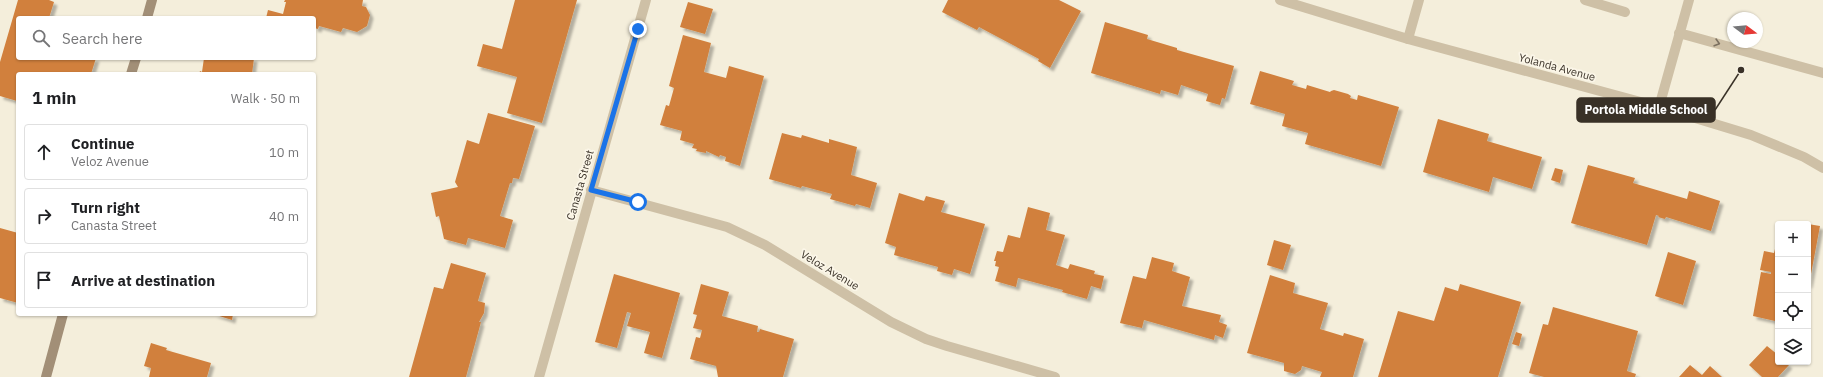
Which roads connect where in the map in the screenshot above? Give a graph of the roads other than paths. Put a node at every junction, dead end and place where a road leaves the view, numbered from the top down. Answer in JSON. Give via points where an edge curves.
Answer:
{"nodes":[{"id":1,"x":152,"y":0,"type":"edge"},
{"id":2,"x":646,"y":0,"type":"edge"},
{"id":3,"x":1280,"y":0,"type":"edge"},
{"id":4,"x":1419,"y":0,"type":"edge"},
{"id":5,"x":1585,"y":0,"type":"edge"},
{"id":6,"x":1689,"y":0,"type":"edge"},
{"id":7,"x":1625,"y":12,"type":"dead end"},
{"id":8,"x":148,"y":16,"type":"edge"},
{"id":9,"x":1679,"y":33,"type":"junction"},
{"id":10,"x":1408,"y":39,"type":"junction"},
{"id":11,"x":135,"y":60,"type":"edge"},
{"id":12,"x":132,"y":72,"type":"edge"},
{"id":13,"x":1823,"y":74,"type":"edge"},
{"id":14,"x":1660,"y":107,"type":"junction"},
{"id":15,"x":1823,"y":168,"type":"edge"},
{"id":16,"x":591,"y":190,"type":"junction"},
{"id":17,"x":62,"y":316,"type":"edge"},
{"id":18,"x":46,"y":377,"type":"edge"},
{"id":19,"x":539,"y":377,"type":"edge"},
{"id":20,"x":1055,"y":377,"type":"edge"}],
"edges":[{"from":1,"to":8,"type":"main road"},
{"from":2,"to":16,"type":"street","name":"Canasta Street"},
{"from":3,"to":10,"type":"street","name":"Yolanda Avenue"},
{"from":4,"to":10,"type":"street"},
{"from":5,"to":7,"type":"street"},
{"from":6,"to":9,"type":"street"},
{"from":9,"to":13,"type":"street","one_way":true},
{"from":9,"to":14,"type":"street"},
{"from":10,"to":14,"type":"street","name":"Yolanda Avenue"},
{"from":11,"to":12,"type":"main road"},
{"from":14,"to":15,"type":"street","name":"Yolanda Avenue","via":[[1751,135],[1804,157]]},
{"from":16,"to":19,"type":"street","name":"Canasta Street"},
{"from":16,"to":20,"type":"street","name":"Veloz Avenue","via":[[727,227],[765,244],[891,322],[926,339]]},
{"from":17,"to":18,"type":"main road"}]}
